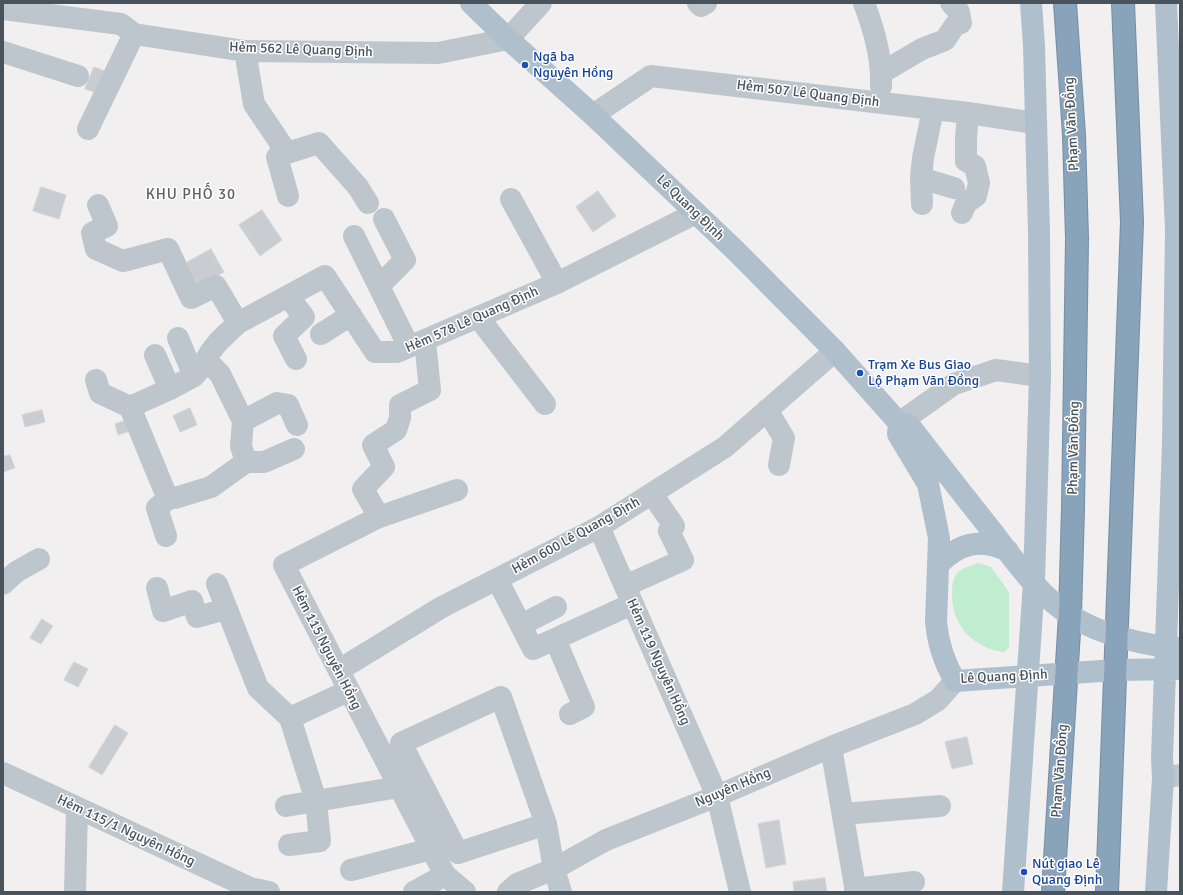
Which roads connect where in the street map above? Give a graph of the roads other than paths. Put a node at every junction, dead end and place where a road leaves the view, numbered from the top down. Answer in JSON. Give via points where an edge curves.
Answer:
{"nodes":[{"id":1,"x":471,"y":3,"type":"edge"},
{"id":2,"x":541,"y":3,"type":"edge"},
{"id":3,"x":698,"y":3,"type":"edge"},
{"id":4,"x":706,"y":3,"type":"edge"},
{"id":5,"x":864,"y":3,"type":"edge"},
{"id":6,"x":951,"y":3,"type":"edge"},
{"id":7,"x":1030,"y":3,"type":"edge"},
{"id":8,"x":1065,"y":3,"type":"edge"},
{"id":9,"x":1123,"y":3,"type":"edge"},
{"id":10,"x":1166,"y":3,"type":"edge"},
{"id":11,"x":3,"y":9,"type":"edge"},
{"id":12,"x":134,"y":34,"type":"junction"},
{"id":13,"x":508,"y":39,"type":"junction"},
{"id":14,"x":1174,"y":46,"type":"edge"},
{"id":15,"x":3,"y":52,"type":"edge"},
{"id":16,"x":245,"y":52,"type":"junction"},
{"id":17,"x":882,"y":73,"type":"junction"},
{"id":18,"x":78,"y":76,"type":"dead end"},
{"id":19,"x":880,"y":103,"type":"junction"},
{"id":20,"x":933,"y":109,"type":"junction"},
{"id":21,"x":968,"y":113,"type":"junction"},
{"id":22,"x":593,"y":115,"type":"junction"},
{"id":23,"x":1175,"y":118,"type":"edge"},
{"id":24,"x":1035,"y":123,"type":"junction"},
{"id":25,"x":88,"y":129,"type":"dead end"},
{"id":26,"x":287,"y":153,"type":"junction"},
{"id":27,"x":921,"y":178,"type":"junction"},
{"id":28,"x":954,"y":188,"type":"dead end"},
{"id":29,"x":288,"y":196,"type":"dead end"},
{"id":30,"x":511,"y":200,"type":"dead end"},
{"id":31,"x":368,"y":203,"type":"dead end"},
{"id":32,"x":922,"y":204,"type":"dead end"},
{"id":33,"x":98,"y":205,"type":"dead end"},
{"id":34,"x":696,"y":213,"type":"junction"},
{"id":35,"x":962,"y":213,"type":"dead end"},
{"id":36,"x":384,"y":219,"type":"dead end"},
{"id":37,"x":1178,"y":231,"type":"edge"},
{"id":38,"x":354,"y":236,"type":"dead end"},
{"id":39,"x":557,"y":283,"type":"junction"},
{"id":40,"x":379,"y":286,"type":"junction"},
{"id":41,"x":288,"y":296,"type":"junction"},
{"id":42,"x":351,"y":315,"type":"junction"},
{"id":43,"x":478,"y":318,"type":"junction"},
{"id":44,"x":238,"y":323,"type":"junction"},
{"id":45,"x":321,"y":334,"type":"dead end"},
{"id":46,"x":178,"y":338,"type":"dead end"},
{"id":47,"x":417,"y":344,"type":"junction"},
{"id":48,"x":1177,"y":349,"type":"edge"},
{"id":49,"x":835,"y":351,"type":"junction"},
{"id":50,"x":155,"y":355,"type":"dead end"},
{"id":51,"x":296,"y":359,"type":"dead end"},
{"id":52,"x":199,"y":368,"type":"junction"},
{"id":53,"x":1040,"y":376,"type":"junction"},
{"id":54,"x":96,"y":380,"type":"dead end"},
{"id":55,"x":170,"y":389,"type":"junction"},
{"id":56,"x":545,"y":404,"type":"dead end"},
{"id":57,"x":130,"y":407,"type":"junction"},
{"id":58,"x":767,"y":410,"type":"junction"},
{"id":59,"x":243,"y":421,"type":"junction"},
{"id":60,"x":899,"y":423,"type":"junction"},
{"id":61,"x":298,"y":425,"type":"dead end"},
{"id":62,"x":1177,"y":442,"type":"edge"},
{"id":63,"x":294,"y":449,"type":"dead end"},
{"id":64,"x":246,"y":462,"type":"junction"},
{"id":65,"x":778,"y":464,"type":"dead end"},
{"id":66,"x":456,"y":490,"type":"dead end"},
{"id":67,"x":652,"y":494,"type":"junction"},
{"id":68,"x":170,"y":497,"type":"junction"},
{"id":69,"x":379,"y":517,"type":"junction"},
{"id":70,"x":599,"y":527,"type":"junction"},
{"id":71,"x":166,"y":536,"type":"dead end"},
{"id":72,"x":1008,"y":551,"type":"junction"},
{"id":73,"x":39,"y":559,"type":"dead end"},
{"id":74,"x":938,"y":565,"type":"junction"},
{"id":75,"x":8,"y":572,"type":"edge"},
{"id":76,"x":497,"y":579,"type":"junction"},
{"id":77,"x":1034,"y":582,"type":"junction"},
{"id":78,"x":217,"y":584,"type":"dead end"},
{"id":79,"x":157,"y":588,"type":"dead end"},
{"id":80,"x":629,"y":595,"type":"junction"},
{"id":81,"x":556,"y":607,"type":"dead end"},
{"id":82,"x":226,"y":609,"type":"junction"},
{"id":83,"x":1070,"y":615,"type":"junction"},
{"id":84,"x":521,"y":625,"type":"junction"},
{"id":85,"x":1118,"y":636,"type":"junction"},
{"id":86,"x":555,"y":639,"type":"junction"},
{"id":87,"x":1173,"y":648,"type":"edge"},
{"id":88,"x":1173,"y":669,"type":"edge"},
{"id":89,"x":339,"y":670,"type":"junction"},
{"id":90,"x":1116,"y":670,"type":"junction"},
{"id":91,"x":1067,"y":673,"type":"junction"},
{"id":92,"x":1028,"y":676,"type":"junction"},
{"id":93,"x":955,"y":681,"type":"junction"},
{"id":94,"x":348,"y":691,"type":"junction"},
{"id":95,"x":570,"y":714,"type":"dead end"},
{"id":96,"x":290,"y":718,"type":"junction"},
{"id":97,"x":831,"y":747,"type":"junction"},
{"id":98,"x":3,"y":773,"type":"edge"},
{"id":99,"x":1171,"y":776,"type":"edge"},
{"id":100,"x":399,"y":787,"type":"junction"},
{"id":101,"x":717,"y":796,"type":"junction"},
{"id":102,"x":316,"y":801,"type":"junction"},
{"id":103,"x":286,"y":806,"type":"dead end"},
{"id":104,"x":940,"y":806,"type":"dead end"},
{"id":105,"x":77,"y":808,"type":"junction"},
{"id":106,"x":843,"y":814,"type":"junction"},
{"id":107,"x":546,"y":824,"type":"junction"},
{"id":108,"x":288,"y":845,"type":"dead end"},
{"id":109,"x":431,"y":849,"type":"junction"},
{"id":110,"x":554,"y":869,"type":"junction"},
{"id":111,"x":351,"y":870,"type":"dead end"},
{"id":112,"x":445,"y":875,"type":"junction"},
{"id":113,"x":914,"y":882,"type":"dead end"},
{"id":114,"x":256,"y":891,"type":"edge"},
{"id":115,"x":855,"y":891,"type":"edge"},
{"id":116,"x":75,"y":892,"type":"edge"},
{"id":117,"x":414,"y":892,"type":"edge"},
{"id":118,"x":465,"y":892,"type":"edge"},
{"id":119,"x":508,"y":892,"type":"edge"},
{"id":120,"x":561,"y":892,"type":"edge"},
{"id":121,"x":740,"y":892,"type":"edge"},
{"id":122,"x":1013,"y":892,"type":"edge"},
{"id":123,"x":1053,"y":892,"type":"edge"},
{"id":124,"x":1108,"y":892,"type":"edge"},
{"id":125,"x":1156,"y":892,"type":"edge"}],
"edges":[{"from":1,"to":13,"type":"main road","name":"Lê Quang Định"},
{"from":2,"to":13,"type":"street"},
{"from":3,"to":4,"type":"street","via":[[701,6]]},
{"from":5,"to":17,"type":"street","via":[[875,31]]},
{"from":6,"to":17,"type":"street","via":[[959,12],[961,23],[955,25],[945,40],[922,49]]},
{"from":7,"to":24,"type":"main road","via":[[1034,46]]},
{"from":8,"to":83,"type":"highway","name":"Phạm Văn Đồng","via":[[1078,239]]},
{"from":9,"to":85,"type":"highway","via":[[1132,222]]},
{"from":10,"to":14,"type":"main road"},
{"from":11,"to":12,"type":"street","name":"Hẻm 562 Lê Quang Định","via":[[121,24]]},
{"from":12,"to":16,"type":"street","name":"Hẻm 562 Lê Quang Định"},
{"from":12,"to":25,"type":"street"},
{"from":13,"to":16,"type":"street","name":"Hẻm 562 Lê Quang Định","via":[[438,53]]},
{"from":13,"to":22,"type":"main road","name":"Lê Quang Định"},
{"from":14,"to":23,"type":"main road"},
{"from":15,"to":18,"type":"street"},
{"from":16,"to":26,"type":"street","via":[[254,104]]},
{"from":17,"to":19,"type":"street"},
{"from":19,"to":20,"type":"street","name":"Hẻm 507 Lê Quang Định"},
{"from":19,"to":22,"type":"street","name":"Hẻm 507 Lê Quang Định","via":[[650,76]]},
{"from":20,"to":21,"type":"street","name":"Hẻm 507 Lê Quang Định"},
{"from":20,"to":27,"type":"street"},
{"from":21,"to":24,"type":"street","name":"Hẻm 507 Lê Quang Định"},
{"from":21,"to":35,"type":"street","via":[[966,161],[975,166],[979,182],[976,196],[966,203]]},
{"from":22,"to":34,"type":"main road","name":"Lê Quang Định"},
{"from":23,"to":37,"type":"main road"},
{"from":24,"to":53,"type":"main road"},
{"from":26,"to":29,"type":"street","via":[[277,156]]},
{"from":26,"to":31,"type":"street","via":[[319,143],[358,187]]},
{"from":27,"to":28,"type":"street"},
{"from":27,"to":32,"type":"street"},
{"from":30,"to":39,"type":"street"},
{"from":33,"to":44,"type":"street","via":[[107,226],[92,233],[96,250],[123,261],[168,249],[191,298],[216,286]]},
{"from":34,"to":39,"type":"street","name":"Hẻm 578 Lê Quang Định"},
{"from":34,"to":49,"type":"main road","name":"Lê Quang Định"},
{"from":36,"to":40,"type":"street","via":[[405,260]]},
{"from":37,"to":48,"type":"main road"},
{"from":38,"to":40,"type":"street"},
{"from":39,"to":43,"type":"street","name":"Hẻm 578 Lê Quang Định"},
{"from":40,"to":47,"type":"street"},
{"from":41,"to":42,"type":"street","name":"Hẻm 578 Lê Quang Định","via":[[325,276]]},
{"from":41,"to":44,"type":"street","name":"Hẻm 578 Lê Quang Định"},
{"from":41,"to":51,"type":"street","via":[[304,317],[284,336]]},
{"from":42,"to":45,"type":"street"},
{"from":42,"to":47,"type":"street","name":"Hẻm 578 Lê Quang Định","via":[[375,352],[397,352]]},
{"from":43,"to":47,"type":"street","name":"Hẻm 578 Lê Quang Định"},
{"from":43,"to":56,"type":"street"},
{"from":44,"to":52,"type":"street","name":"Hẻm 578 Lê Quang Định","via":[[219,341]]},
{"from":46,"to":52,"type":"street"},
{"from":47,"to":69,"type":"street","via":[[430,390],[400,404],[400,418],[396,430],[373,445],[384,467],[363,489]]},
{"from":48,"to":62,"type":"main road"},
{"from":49,"to":58,"type":"street","name":"Hẻm 600 Lê Quang Định"},
{"from":49,"to":60,"type":"main road","name":"Lê Quang Định"},
{"from":50,"to":55,"type":"street"},
{"from":52,"to":55,"type":"street","name":"Hẻm 578 Lê Quang Định"},
{"from":52,"to":59,"type":"street","via":[[213,367],[220,374]]},
{"from":53,"to":60,"type":"street","via":[[996,370],[989,372],[954,384]]},
{"from":53,"to":77,"type":"main road"},
{"from":54,"to":57,"type":"street","via":[[100,393]]},
{"from":55,"to":57,"type":"street","name":"Hẻm 578 Lê Quang Định"},
{"from":57,"to":68,"type":"street","via":[[165,492]]},
{"from":58,"to":65,"type":"street","via":[[784,438]]},
{"from":58,"to":67,"type":"street","name":"Hẻm 600 Lê Quang Định","via":[[725,447]]},
{"from":59,"to":61,"type":"street","via":[[278,403],[288,405]]},
{"from":59,"to":64,"type":"street","via":[[241,446]]},
{"from":60,"to":72,"type":"main road","name":"Lê Quang Định","via":[[909,425]]},
{"from":60,"to":74,"type":"main road","name":"Lê Quang Định","via":[[898,434],[928,484],[939,538]]},
{"from":62,"to":87,"type":"main road"},
{"from":63,"to":64,"type":"street","via":[[264,462]]},
{"from":64,"to":68,"type":"street","via":[[211,487],[175,498]]},
{"from":66,"to":69,"type":"street","name":"Hẻm 115 Nguyên Hồng"},
{"from":67,"to":70,"type":"street","name":"Hẻm 600 Lê Quang Định"},
{"from":67,"to":80,"type":"street","via":[[674,526],[669,531],[683,560]]},
{"from":68,"to":71,"type":"street","via":[[157,508]]},
{"from":69,"to":89,"type":"street","name":"Hẻm 115 Nguyên Hồng","via":[[284,565]]},
{"from":70,"to":76,"type":"street","name":"Hẻm 600 Lê Quang Định"},
{"from":70,"to":80,"type":"street","name":"Hẻm 119 Nguyên Hồng"},
{"from":72,"to":74,"type":"main road","via":[[989,544],[969,545],[952,552]]},
{"from":72,"to":77,"type":"main road","name":"Lê Quang Định"},
{"from":73,"to":75,"type":"street"},
{"from":74,"to":93,"type":"main road","name":"Lê Quang Định","via":[[938,636],[944,661]]},
{"from":76,"to":84,"type":"street"},
{"from":76,"to":89,"type":"street","name":"Hẻm 600 Lê Quang Định","via":[[442,607]]},
{"from":77,"to":83,"type":"main road","name":"Lê Quang Định"},
{"from":77,"to":92,"type":"main road"},
{"from":78,"to":82,"type":"street"},
{"from":79,"to":82,"type":"street","via":[[163,611],[192,601],[197,617]]},
{"from":80,"to":86,"type":"street"},
{"from":80,"to":101,"type":"street","name":"Hẻm 119 Nguyên Hồng"},
{"from":81,"to":84,"type":"street"},
{"from":82,"to":96,"type":"street","via":[[258,688]]},
{"from":83,"to":85,"type":"main road","name":"Lê Quang Định"},
{"from":83,"to":91,"type":"highway","name":"Phạm Văn Đồng"},
{"from":84,"to":86,"type":"street","via":[[533,649]]},
{"from":85,"to":87,"type":"main road","name":"Lê Quang Định"},
{"from":85,"to":90,"type":"highway"},
{"from":86,"to":95,"type":"street","via":[[584,707]]},
{"from":87,"to":88,"type":"main road"},
{"from":88,"to":90,"type":"main road","name":"Lê Quang Định"},
{"from":88,"to":99,"type":"main road"},
{"from":89,"to":94,"type":"street","name":"Hẻm 115 Nguyên Hồng"},
{"from":90,"to":91,"type":"main road","name":"Lê Quang Định"},
{"from":90,"to":124,"type":"highway"},
{"from":91,"to":92,"type":"main road","name":"Lê Quang Định"},
{"from":91,"to":123,"type":"highway","name":"Phạm Văn Đồng"},
{"from":92,"to":93,"type":"main road","name":"Lê Quang Định"},
{"from":92,"to":122,"type":"main road"},
{"from":93,"to":97,"type":"street","name":"Nguyên Hồng","via":[[938,700],[915,714]]},
{"from":94,"to":96,"type":"street"},
{"from":94,"to":100,"type":"street","name":"Hẻm 115 Nguyên Hồng"},
{"from":96,"to":102,"type":"street"},
{"from":97,"to":101,"type":"street","name":"Nguyên Hồng"},
{"from":97,"to":106,"type":"street"},
{"from":98,"to":105,"type":"street","name":"Hẻm 115/1 Nguyên Hồng"},
{"from":99,"to":125,"type":"main road"},
{"from":100,"to":102,"type":"street"},
{"from":100,"to":109,"type":"street","name":"Hẻm 115 Nguyên Hồng"},
{"from":101,"to":110,"type":"street","name":"Nguyên Hồng","via":[[606,840]]},
{"from":101,"to":121,"type":"street","name":"Hẻm 119 Nguyên Hồng"},
{"from":102,"to":103,"type":"street"},
{"from":102,"to":108,"type":"street","via":[[320,841]]},
{"from":104,"to":106,"type":"street"},
{"from":105,"to":114,"type":"street","name":"Hẻm 115/1 Nguyên Hồng"},
{"from":105,"to":116,"type":"street"},
{"from":106,"to":115,"type":"street"},
{"from":107,"to":107,"type":"street","via":[[458,853],[401,743],[501,697]]},
{"from":107,"to":110,"type":"street"},
{"from":109,"to":111,"type":"street"},
{"from":109,"to":112,"type":"street","name":"Hẻm 115 Nguyên Hồng"},
{"from":110,"to":119,"type":"street","name":"Nguyên Hồng","via":[[518,884]]},
{"from":110,"to":120,"type":"street"},
{"from":112,"to":117,"type":"street"},
{"from":112,"to":118,"type":"street","name":"Hẻm 115 Nguyên Hồng"},
{"from":113,"to":115,"type":"street"}]}
